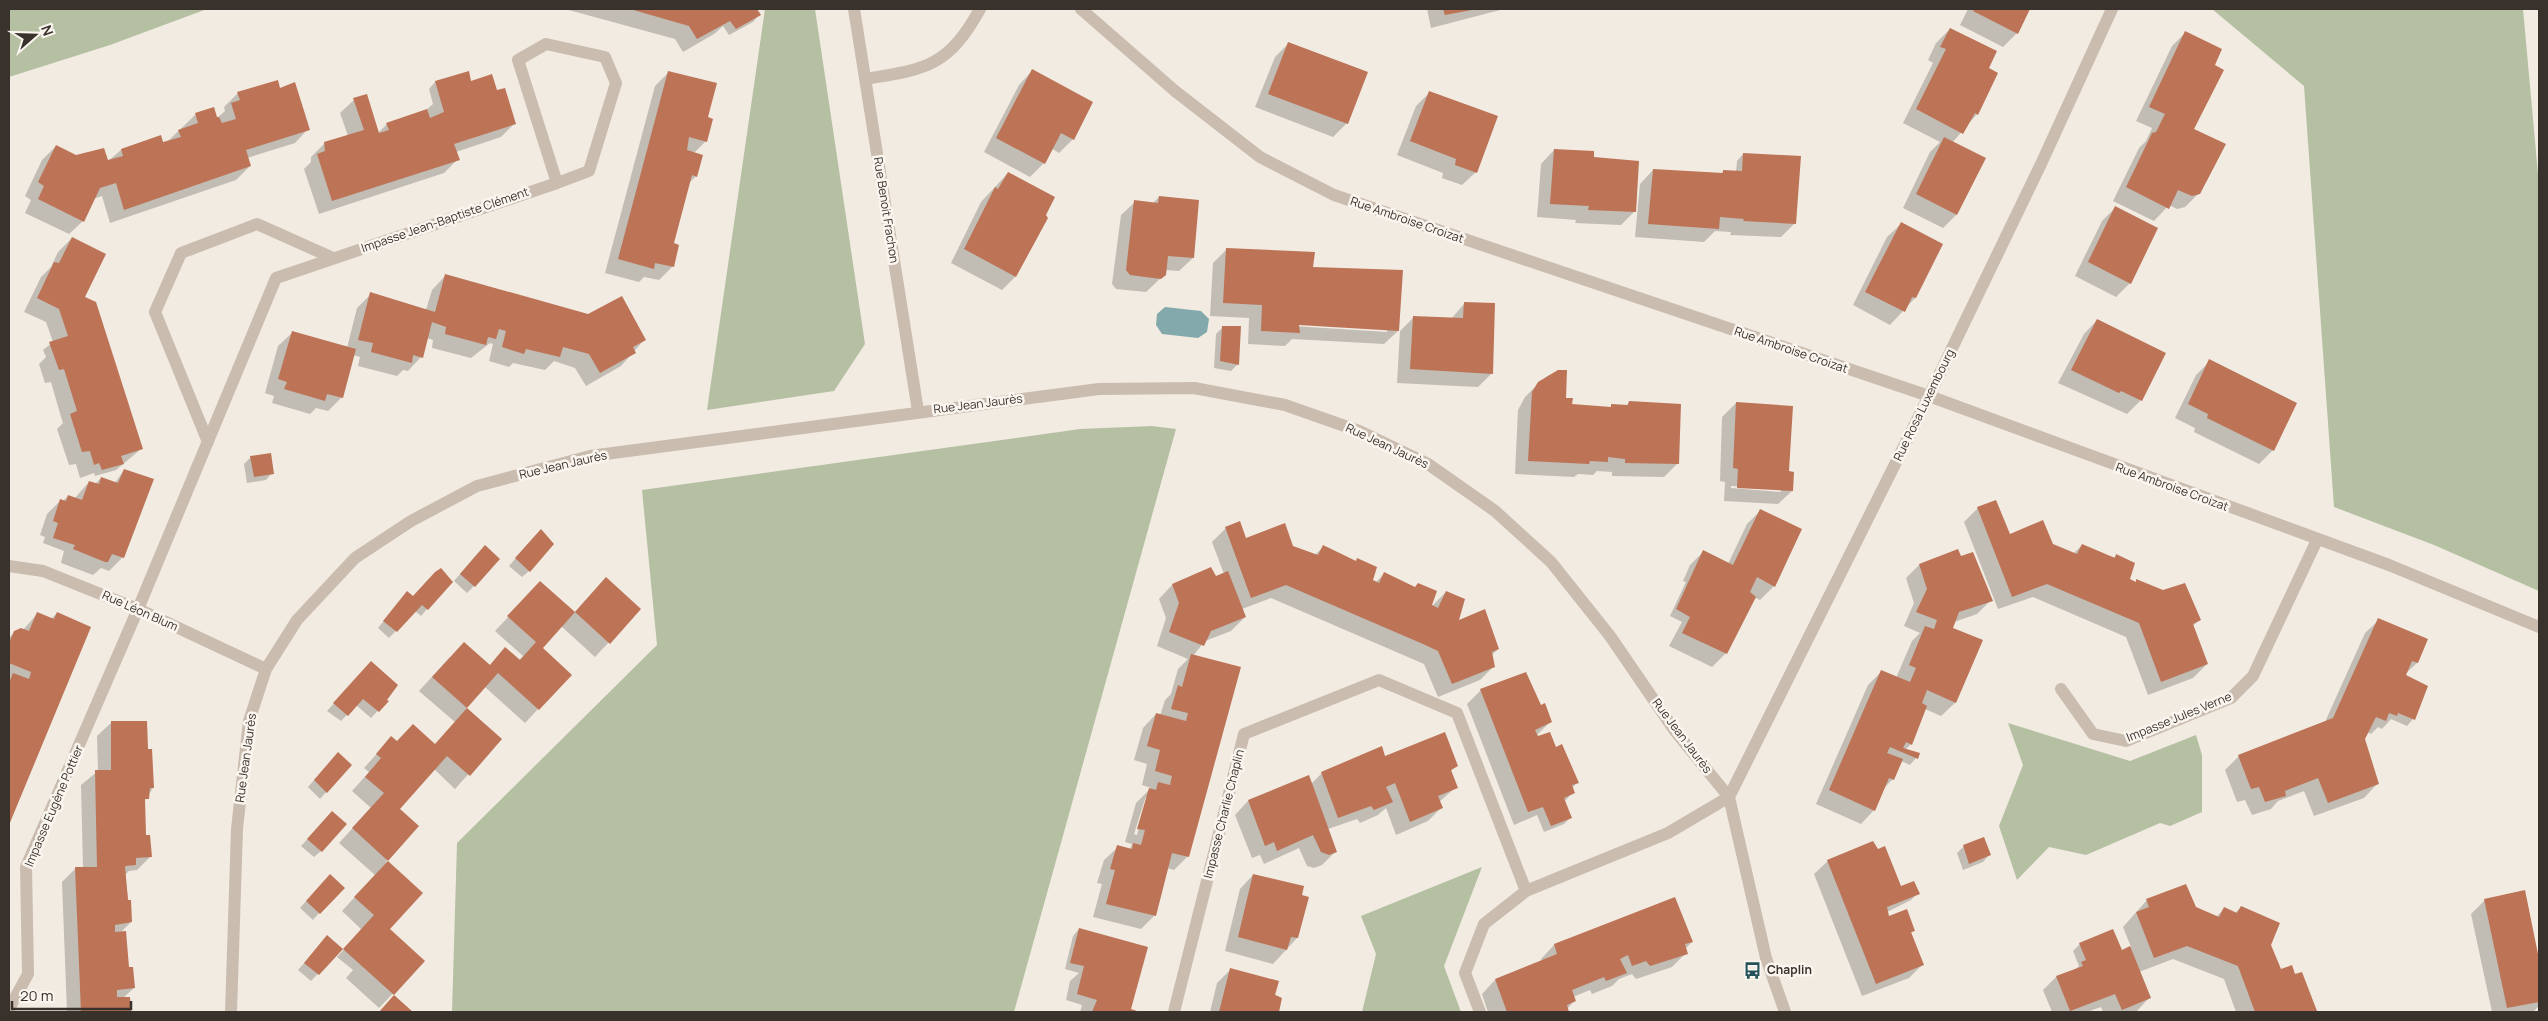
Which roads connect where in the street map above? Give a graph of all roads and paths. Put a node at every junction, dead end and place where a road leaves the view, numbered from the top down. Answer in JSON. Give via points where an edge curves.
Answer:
{"nodes":[{"id":1,"x":854,"y":9,"type":"edge"},
{"id":2,"x":980,"y":9,"type":"edge"},
{"id":3,"x":1081,"y":9,"type":"edge"},
{"id":4,"x":2112,"y":9,"type":"edge"},
{"id":5,"x":865,"y":80,"type":"junction"},
{"id":6,"x":558,"y":183,"type":"junction"},
{"id":7,"x":333,"y":258,"type":"junction"},
{"id":8,"x":1929,"y":396,"type":"junction"},
{"id":9,"x":918,"y":411,"type":"junction"},
{"id":10,"x":208,"y":442,"type":"junction"},
{"id":11,"x":2317,"y":540,"type":"junction"},
{"id":12,"x":9,"y":566,"type":"edge"},
{"id":13,"x":138,"y":609,"type":"junction"},
{"id":14,"x":2539,"y":627,"type":"edge"},
{"id":15,"x":266,"y":669,"type":"junction"},
{"id":16,"x":2061,"y":689,"type":"dead end"},
{"id":17,"x":1729,"y":797,"type":"junction"},
{"id":18,"x":1526,"y":892,"type":"junction"},
{"id":19,"x":9,"y":1009,"type":"edge"},
{"id":20,"x":232,"y":1012,"type":"edge"},
{"id":21,"x":1174,"y":1012,"type":"edge"},
{"id":22,"x":1480,"y":1012,"type":"edge"},
{"id":23,"x":1785,"y":1012,"type":"edge"}],
"edges":[{"from":1,"to":5,"type":"street","name":"Rue Benoit Frachon"},
{"from":2,"to":5,"type":"street","via":[[953,49],[924,68]]},
{"from":3,"to":8,"type":"street","name":"Rue Ambroise Croizat","via":[[1175,90],[1260,157],[1334,195]]},
{"from":4,"to":8,"type":"street","name":"Rue Rosa Luxembourg"},
{"from":5,"to":9,"type":"street","name":"Rue Benoit Frachon"},
{"from":6,"to":6,"type":"street","name":"Impasse Jean-Baptiste Clément","via":[[518,60],[546,44],[605,57],[616,83],[589,172]]},
{"from":6,"to":7,"type":"street","name":"Impasse Jean-Baptiste Clément"},
{"from":7,"to":10,"type":"street","name":"Impasse Jean-Baptiste Clément","via":[[276,278]]},
{"from":7,"to":10,"type":"street","via":[[257,224],[180,253],[155,312]]},
{"from":8,"to":11,"type":"street","name":"Rue Ambroise Croizat"},
{"from":8,"to":17,"type":"street","name":"Rue Rosa Luxembourg"},
{"from":9,"to":15,"type":"street","name":"Rue Jean Jaurès","via":[[590,456],[477,486],[411,521],[355,558],[297,620]]},
{"from":9,"to":17,"type":"street","name":"Rue Jean Jaurès","via":[[1099,389],[1194,388],[1285,405],[1368,435],[1428,464],[1495,511],[1551,562],[1610,636],[1675,731]]},
{"from":10,"to":13,"type":"street","name":"Impasse Jean-Baptiste Clément"},
{"from":11,"to":14,"type":"street","name":"Rue Ambroise Croizat","via":[[2389,565]]},
{"from":11,"to":16,"type":"street","name":"Impasse Jules Verne","via":[[2253,676],[2230,698],[2126,741],[2093,734]]},
{"from":12,"to":13,"type":"street","name":"Rue Léon Blum","via":[[43,571]]},
{"from":13,"to":15,"type":"street","name":"Rue Léon Blum"},
{"from":13,"to":19,"type":"street","name":"Impasse Eugène Pottier","via":[[26,867],[28,974]]},
{"from":15,"to":20,"type":"street","name":"Rue Jean Jaurès","via":[[249,721],[237,829]]},
{"from":17,"to":18,"type":"street","via":[[1668,833]]},
{"from":17,"to":23,"type":"street","name":"Rue Jean Jaurès","via":[[1766,958]]},
{"from":18,"to":21,"type":"street","name":"Impasse Charlie Chaplin","via":[[1457,714],[1379,680],[1244,734]]},
{"from":18,"to":22,"type":"street","via":[[1484,924],[1465,973]]}]}
